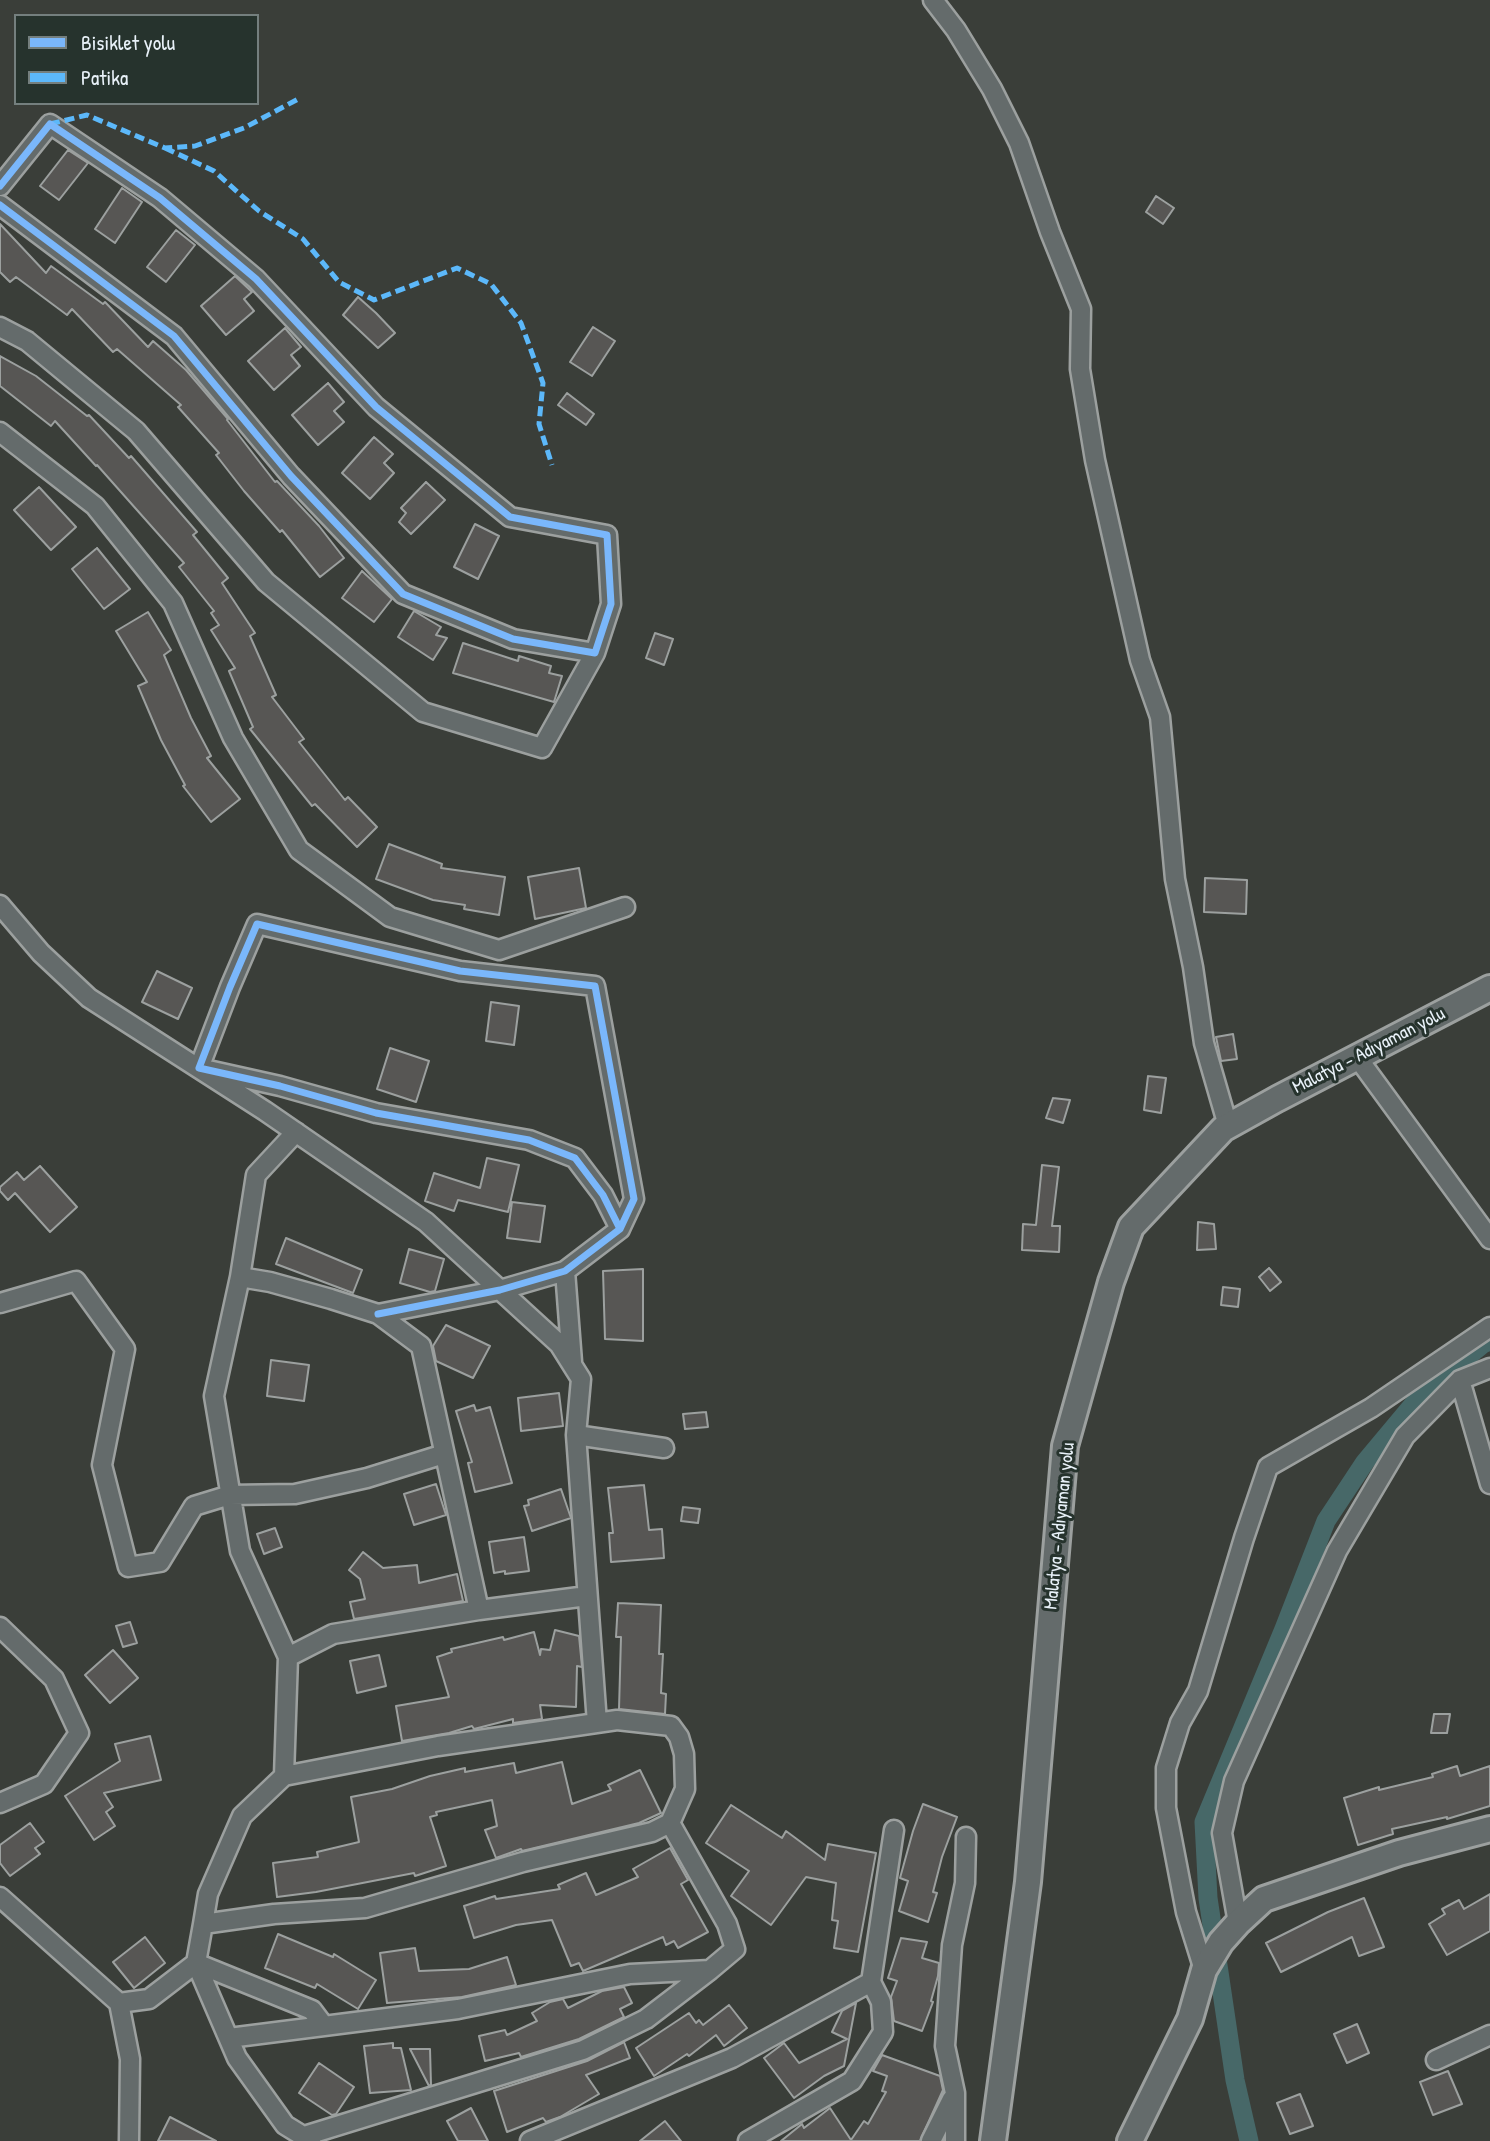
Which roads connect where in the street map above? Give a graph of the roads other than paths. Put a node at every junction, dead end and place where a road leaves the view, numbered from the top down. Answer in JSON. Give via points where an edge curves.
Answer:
{"nodes":[{"id":1,"x":933,"y":0,"type":"edge"},
{"id":2,"x":0,"y":186,"type":"edge"},
{"id":3,"x":0,"y":205,"type":"edge"},
{"id":4,"x":0,"y":327,"type":"edge"},
{"id":5,"x":0,"y":432,"type":"edge"},
{"id":6,"x":595,"y":653,"type":"junction"},
{"id":7,"x":0,"y":905,"type":"edge"},
{"id":8,"x":625,"y":907,"type":"dead end"},
{"id":9,"x":1490,"y":988,"type":"edge"},
{"id":10,"x":1357,"y":1058,"type":"junction"},
{"id":11,"x":199,"y":1068,"type":"junction"},
{"id":12,"x":1228,"y":1126,"type":"junction"},
{"id":13,"x":296,"y":1132,"type":"junction"},
{"id":14,"x":620,"y":1229,"type":"junction"},
{"id":15,"x":1490,"y":1239,"type":"edge"},
{"id":16,"x":565,"y":1271,"type":"junction"},
{"id":17,"x":240,"y":1277,"type":"junction"},
{"id":18,"x":500,"y":1290,"type":"junction"},
{"id":19,"x":0,"y":1303,"type":"edge"},
{"id":20,"x":378,"y":1314,"type":"junction"},
{"id":21,"x":1490,"y":1327,"type":"edge"},
{"id":22,"x":572,"y":1365,"type":"junction"},
{"id":23,"x":1490,"y":1368,"type":"edge"},
{"id":24,"x":1460,"y":1380,"type":"junction"},
{"id":25,"x":576,"y":1435,"type":"junction"},
{"id":26,"x":664,"y":1448,"type":"dead end"},
{"id":27,"x":444,"y":1454,"type":"junction"},
{"id":28,"x":1490,"y":1484,"type":"edge"},
{"id":29,"x":230,"y":1495,"type":"junction"},
{"id":30,"x":587,"y":1597,"type":"junction"},
{"id":31,"x":479,"y":1610,"type":"junction"},
{"id":32,"x":0,"y":1628,"type":"edge"},
{"id":33,"x":288,"y":1657,"type":"junction"},
{"id":34,"x":597,"y":1723,"type":"junction"},
{"id":35,"x":284,"y":1776,"type":"junction"},
{"id":36,"x":0,"y":1804,"type":"edge"},
{"id":37,"x":670,"y":1823,"type":"junction"},
{"id":38,"x":1490,"y":1829,"type":"edge"},
{"id":39,"x":894,"y":1830,"type":"dead end"},
{"id":40,"x":966,"y":1837,"type":"dead end"},
{"id":41,"x":0,"y":1897,"type":"edge"},
{"id":42,"x":1238,"y":1923,"type":"junction"},
{"id":43,"x":203,"y":1924,"type":"junction"},
{"id":44,"x":1211,"y":1959,"type":"junction"},
{"id":45,"x":196,"y":1964,"type":"junction"},
{"id":46,"x":710,"y":1969,"type":"junction"},
{"id":47,"x":871,"y":1982,"type":"junction"},
{"id":48,"x":119,"y":2003,"type":"junction"},
{"id":49,"x":324,"y":2026,"type":"junction"},
{"id":50,"x":1490,"y":2035,"type":"edge"},
{"id":51,"x":229,"y":2038,"type":"junction"},
{"id":52,"x":1436,"y":2060,"type":"dead end"},
{"id":53,"x":955,"y":2093,"type":"junction"},
{"id":54,"x":307,"y":2139,"type":"edge"},
{"id":55,"x":129,"y":2141,"type":"edge"},
{"id":56,"x":530,"y":2141,"type":"edge"},
{"id":57,"x":748,"y":2141,"type":"edge"},
{"id":58,"x":931,"y":2141,"type":"edge"},
{"id":59,"x":955,"y":2141,"type":"edge"},
{"id":60,"x":993,"y":2141,"type":"edge"},
{"id":61,"x":1130,"y":2141,"type":"edge"}],
"edges":[{"from":1,"to":12,"type":"street","via":[[992,89],[1019,143],[1081,309],[1080,369],[1095,460],[1140,660],[1160,716],[1175,879],[1204,1043]]},
{"from":2,"to":6,"type":"street","via":[[50,124],[160,198],[256,279],[376,407],[510,517],[607,535],[611,604]]},
{"from":3,"to":6,"type":"street","via":[[174,336],[291,475],[403,594],[513,639]]},
{"from":4,"to":6,"type":"street","via":[[27,341],[136,431],[266,582],[423,712],[542,748]]},
{"from":5,"to":8,"type":"street","via":[[95,506],[173,603],[233,738],[299,850],[390,917],[499,950]]},
{"from":7,"to":11,"type":"street","via":[[41,953],[89,998]]},
{"from":9,"to":10,"type":"main road","name":"Malatya - Adıyaman yolu"},
{"from":10,"to":12,"type":"main road","name":"Malatya - Adıyaman yolu"},
{"from":10,"to":15,"type":"street"},
{"from":11,"to":13,"type":"street"},
{"from":11,"to":14,"type":"street","via":[[376,1113],[529,1140],[575,1158],[603,1195]]},
{"from":11,"to":14,"type":"street","via":[[257,924],[460,971],[595,986],[634,1199]]},
{"from":12,"to":60,"type":"main road","name":"Malatya - Adıyaman yolu","via":[[1131,1227],[1065,1446],[1028,1882]]},
{"from":13,"to":17,"type":"street","via":[[256,1175]]},
{"from":13,"to":18,"type":"street","via":[[426,1222]]},
{"from":14,"to":16,"type":"street"},
{"from":16,"to":18,"type":"street"},
{"from":16,"to":22,"type":"street"},
{"from":17,"to":20,"type":"street"},
{"from":17,"to":29,"type":"street","via":[[215,1396]]},
{"from":18,"to":20,"type":"street"},
{"from":18,"to":22,"type":"street","via":[[559,1344]]},
{"from":19,"to":29,"type":"street","via":[[76,1281],[125,1349],[102,1465],[128,1567],[160,1562],[194,1506]]},
{"from":20,"to":27,"type":"street","via":[[421,1346]]},
{"from":21,"to":44,"type":"street","via":[[1371,1408],[1268,1467],[1198,1691],[1180,1723],[1166,1768],[1166,1808],[1186,1912]]},
{"from":22,"to":25,"type":"street","via":[[581,1379]]},
{"from":23,"to":24,"type":"street"},
{"from":24,"to":28,"type":"street"},
{"from":24,"to":42,"type":"street","via":[[1405,1436],[1338,1551],[1234,1781],[1222,1833]]},
{"from":25,"to":26,"type":"street"},
{"from":25,"to":30,"type":"street"},
{"from":27,"to":29,"type":"street","via":[[295,1494]]},
{"from":27,"to":31,"type":"street"},
{"from":29,"to":33,"type":"street","via":[[240,1550]]},
{"from":30,"to":31,"type":"street"},
{"from":30,"to":34,"type":"street"},
{"from":31,"to":33,"type":"street","via":[[333,1634]]},
{"from":32,"to":36,"type":"street","via":[[54,1679],[79,1733],[44,1784]]},
{"from":33,"to":35,"type":"street"},
{"from":34,"to":35,"type":"street","via":[[438,1746]]},
{"from":34,"to":37,"type":"street","via":[[617,1720],[671,1726],[684,1754],[685,1789]]},
{"from":35,"to":43,"type":"street","via":[[242,1816],[208,1894]]},
{"from":37,"to":43,"type":"street","via":[[652,1832],[523,1862],[365,1908]]},
{"from":37,"to":46,"type":"street","via":[[727,1924],[735,1949]]},
{"from":38,"to":42,"type":"main road","via":[[1298,1886],[1265,1899]]},
{"from":39,"to":47,"type":"street"},
{"from":40,"to":53,"type":"street","via":[[965,1883],[952,1945],[945,2046]]},
{"from":41,"to":48,"type":"street"},
{"from":42,"to":44,"type":"main road"},
{"from":43,"to":45,"type":"street"},
{"from":44,"to":61,"type":"main road","via":[[1190,2019]]},
{"from":45,"to":48,"type":"street","via":[[149,1999]]},
{"from":45,"to":49,"type":"street","via":[[312,2010]]},
{"from":45,"to":51,"type":"street"},
{"from":46,"to":49,"type":"street","via":[[630,1974],[458,2009]]},
{"from":46,"to":54,"type":"street","via":[[646,2018],[583,2050]]},
{"from":47,"to":56,"type":"street","via":[[732,2057]]},
{"from":47,"to":57,"type":"street","via":[[881,2002],[883,2032],[852,2081]]},
{"from":48,"to":55,"type":"street","via":[[130,2059]]},
{"from":49,"to":51,"type":"street"},
{"from":50,"to":52,"type":"street"},
{"from":51,"to":54,"type":"street","via":[[237,2058],[285,2125]]},
{"from":53,"to":58,"type":"street"},
{"from":53,"to":59,"type":"street"}]}
